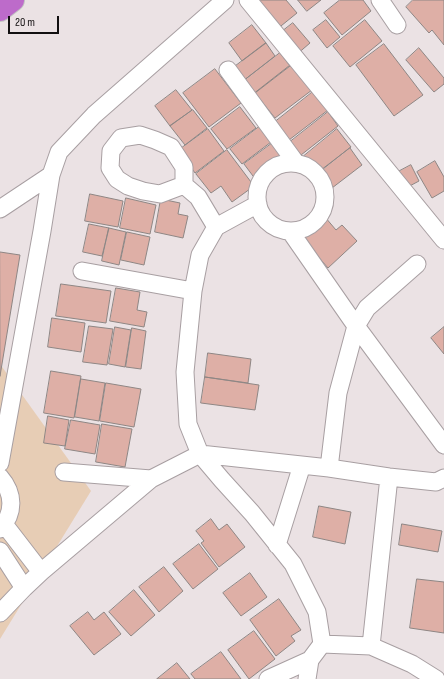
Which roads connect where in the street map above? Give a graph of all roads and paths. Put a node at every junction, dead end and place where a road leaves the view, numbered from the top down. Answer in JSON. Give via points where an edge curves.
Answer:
{"nodes":[{"id":1,"x":13,"y":0,"type":"edge"},
{"id":2,"x":225,"y":0,"type":"edge"},
{"id":3,"x":248,"y":0,"type":"edge"},
{"id":4,"x":380,"y":0,"type":"edge"},
{"id":5,"x":0,"y":10,"type":"edge"},
{"id":6,"x":397,"y":25,"type":"dead end"},
{"id":7,"x":228,"y":70,"type":"dead end"},
{"id":8,"x":296,"y":163,"type":"junction"},
{"id":9,"x":51,"y":175,"type":"junction"},
{"id":10,"x":184,"y":185,"type":"dead end"},
{"id":11,"x":258,"y":204,"type":"junction"},
{"id":12,"x":0,"y":209,"type":"edge"},
{"id":13,"x":216,"y":227,"type":"junction"},
{"id":14,"x":290,"y":231,"type":"junction"},
{"id":15,"x":444,"y":240,"type":"edge"},
{"id":16,"x":417,"y":264,"type":"dead end"},
{"id":17,"x":82,"y":271,"type":"dead end"},
{"id":18,"x":193,"y":291,"type":"junction"},
{"id":19,"x":356,"y":326,"type":"junction"},
{"id":20,"x":444,"y":445,"type":"edge"},
{"id":21,"x":200,"y":454,"type":"junction"},
{"id":22,"x":0,"y":463,"type":"edge"},
{"id":23,"x":302,"y":465,"type":"junction"},
{"id":24,"x":329,"y":468,"type":"junction"},
{"id":25,"x":64,"y":472,"type":"dead end"},
{"id":26,"x":0,"y":477,"type":"edge"},
{"id":27,"x":389,"y":477,"type":"junction"},
{"id":28,"x":444,"y":478,"type":"edge"},
{"id":29,"x":152,"y":479,"type":"junction"},
{"id":30,"x":2,"y":526,"type":"edge"},
{"id":31,"x":277,"y":545,"type":"junction"},
{"id":32,"x":0,"y":551,"type":"edge"},
{"id":33,"x":41,"y":572,"type":"junction"},
{"id":34,"x":24,"y":588,"type":"junction"},
{"id":35,"x":0,"y":613,"type":"edge"},
{"id":36,"x":322,"y":644,"type":"junction"},
{"id":37,"x":371,"y":646,"type":"junction"},
{"id":38,"x":310,"y":660,"type":"junction"},
{"id":39,"x":268,"y":679,"type":"edge"},
{"id":40,"x":307,"y":679,"type":"edge"},
{"id":41,"x":436,"y":679,"type":"edge"}],
"edges":[{"from":1,"to":5,"type":"highway"},
{"from":2,"to":9,"type":"street","via":[[94,115],[59,152]]},
{"from":3,"to":15,"type":"street"},
{"from":4,"to":6,"type":"street"},
{"from":7,"to":8,"type":"street"},
{"from":8,"to":11,"type":"street","via":[[285,163],[266,174],[257,193]]},
{"from":8,"to":14,"type":"street","via":[[316,173],[325,194],[319,216],[311,224]]},
{"from":9,"to":12,"type":"street"},
{"from":9,"to":22,"type":"street"},
{"from":10,"to":13,"type":"street","via":[[198,197]]},
{"from":11,"to":13,"type":"street"},
{"from":11,"to":14,"type":"street","via":[[269,223],[279,229]]},
{"from":13,"to":18,"type":"street","via":[[200,256]]},
{"from":14,"to":19,"type":"street"},
{"from":16,"to":19,"type":"street","via":[[367,308]]},
{"from":17,"to":18,"type":"street"},
{"from":18,"to":21,"type":"street","via":[[185,372],[188,424]]},
{"from":19,"to":20,"type":"street"},
{"from":19,"to":24,"type":"street","via":[[338,394]]},
{"from":21,"to":23,"type":"street"},
{"from":21,"to":29,"type":"street"},
{"from":21,"to":31,"type":"street"},
{"from":23,"to":24,"type":"street"},
{"from":23,"to":31,"type":"street"},
{"from":24,"to":27,"type":"street"},
{"from":25,"to":29,"type":"street"},
{"from":26,"to":30,"type":"street","via":[[10,493],[11,504],[10,514]]},
{"from":27,"to":28,"type":"street","via":[[436,482]]},
{"from":27,"to":37,"type":"street"},
{"from":29,"to":33,"type":"street"},
{"from":30,"to":33,"type":"street"},
{"from":31,"to":36,"type":"street","via":[[293,564],[317,612]]},
{"from":32,"to":34,"type":"street"},
{"from":33,"to":34,"type":"street"},
{"from":34,"to":35,"type":"street"},
{"from":36,"to":37,"type":"street"},
{"from":36,"to":38,"type":"street"},
{"from":37,"to":41,"type":"street","via":[[412,664]]},
{"from":38,"to":39,"type":"street"},
{"from":38,"to":40,"type":"street"}]}
